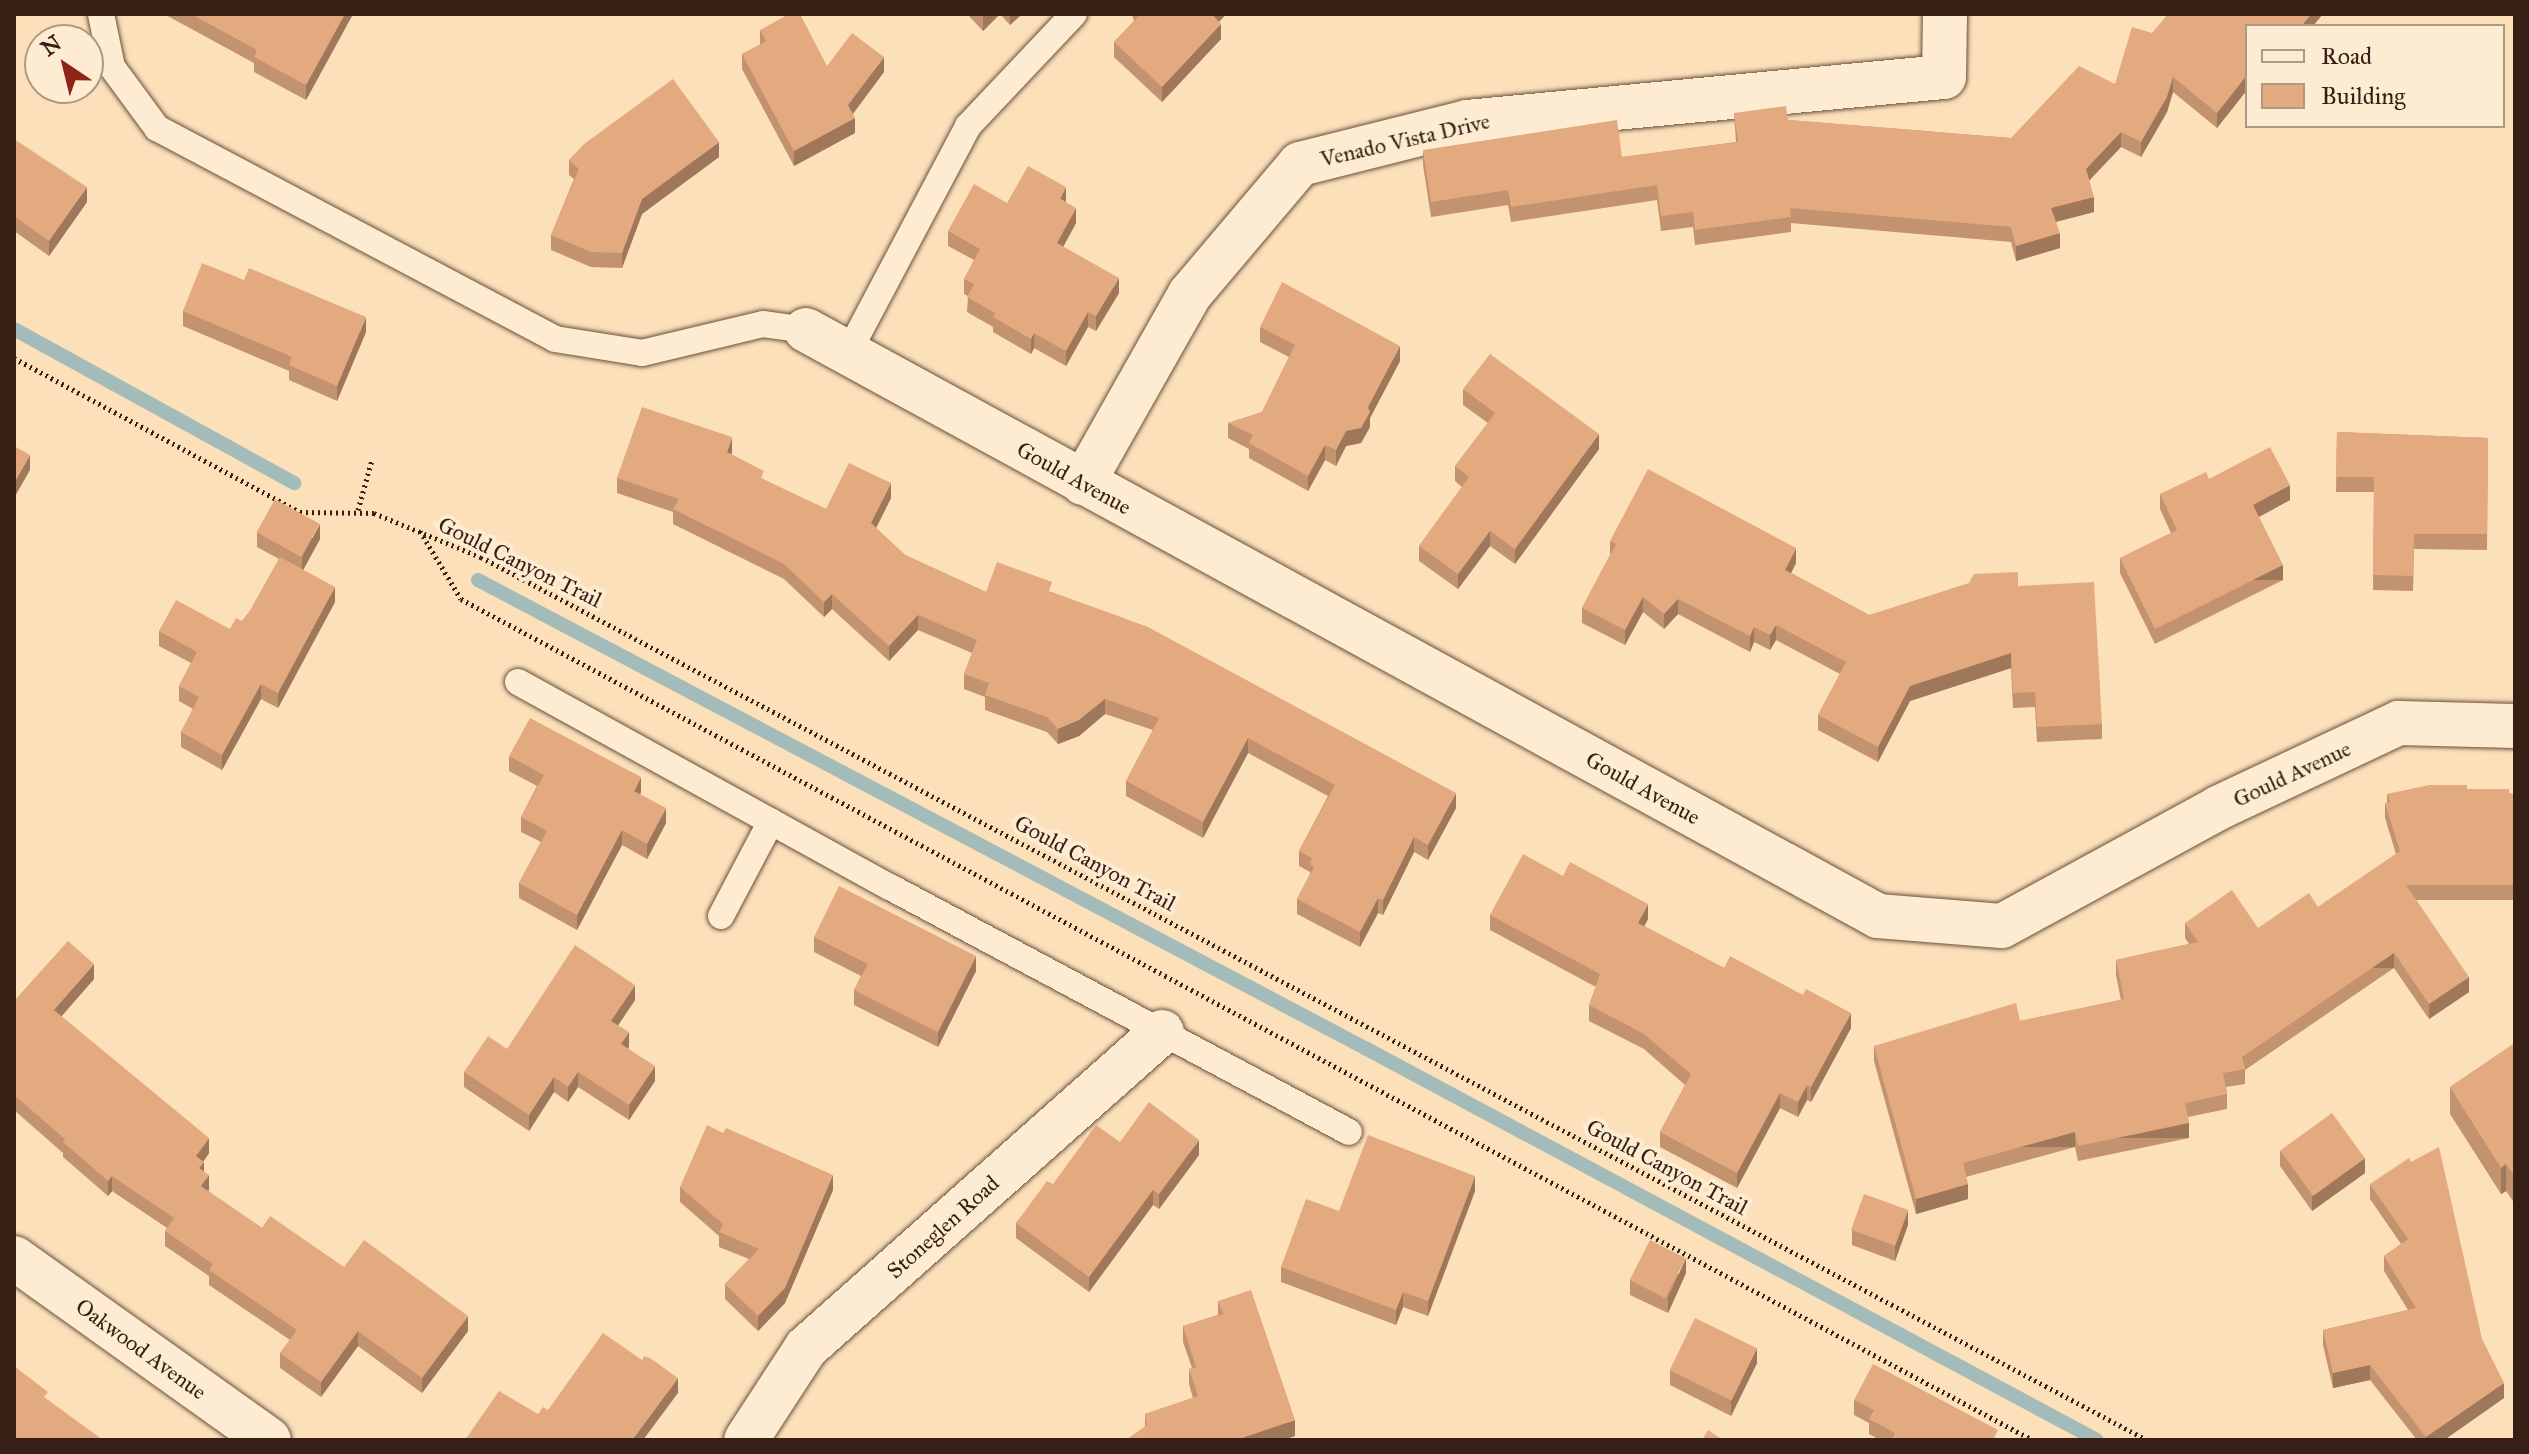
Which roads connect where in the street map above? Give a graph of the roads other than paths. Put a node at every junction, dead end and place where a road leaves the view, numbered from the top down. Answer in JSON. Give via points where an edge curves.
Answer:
{"nodes":[{"id":1,"x":101,"y":14,"type":"edge"},
{"id":2,"x":1074,"y":14,"type":"edge"},
{"id":3,"x":1945,"y":14,"type":"edge"},
{"id":4,"x":806,"y":330,"type":"joint"},
{"id":5,"x":848,"y":353,"type":"junction"},
{"id":6,"x":1083,"y":483,"type":"junction"},
{"id":7,"x":518,"y":682,"type":"dead end"},
{"id":8,"x":2515,"y":726,"type":"edge"},
{"id":9,"x":771,"y":821,"type":"junction"},
{"id":10,"x":721,"y":916,"type":"dead end"},
{"id":11,"x":1162,"y":1032,"type":"junction"},
{"id":12,"x":1349,"y":1132,"type":"dead end"},
{"id":13,"x":14,"y":1258,"type":"edge"},
{"id":14,"x":269,"y":1440,"type":"edge"},
{"id":15,"x":746,"y":1440,"type":"edge"}],
"edges":[{"from":1,"to":4,"type":"lane","via":[[112,67],[157,128],[555,339],[642,353],[763,324]]},
{"from":2,"to":5,"type":"lane","via":[[968,126]]},
{"from":3,"to":6,"type":"street","name":"Venado Vista Drive","via":[[1944,77],[1467,122],[1300,164],[1190,294]]},
{"from":4,"to":5,"type":"street","name":"Gould Avenue"},
{"from":5,"to":6,"type":"street","name":"Gould Avenue"},
{"from":6,"to":8,"type":"street","name":"Gould Avenue","via":[[1878,916],[2002,926],[2218,808],[2399,723]]},
{"from":7,"to":9,"type":"lane"},
{"from":9,"to":10,"type":"lane"},
{"from":9,"to":11,"type":"lane"},
{"from":11,"to":12,"type":"lane"},
{"from":11,"to":15,"type":"street","name":"Stoneglen Road","via":[[806,1348]]},
{"from":13,"to":14,"type":"street","name":"Oakwood Avenue"}]}
